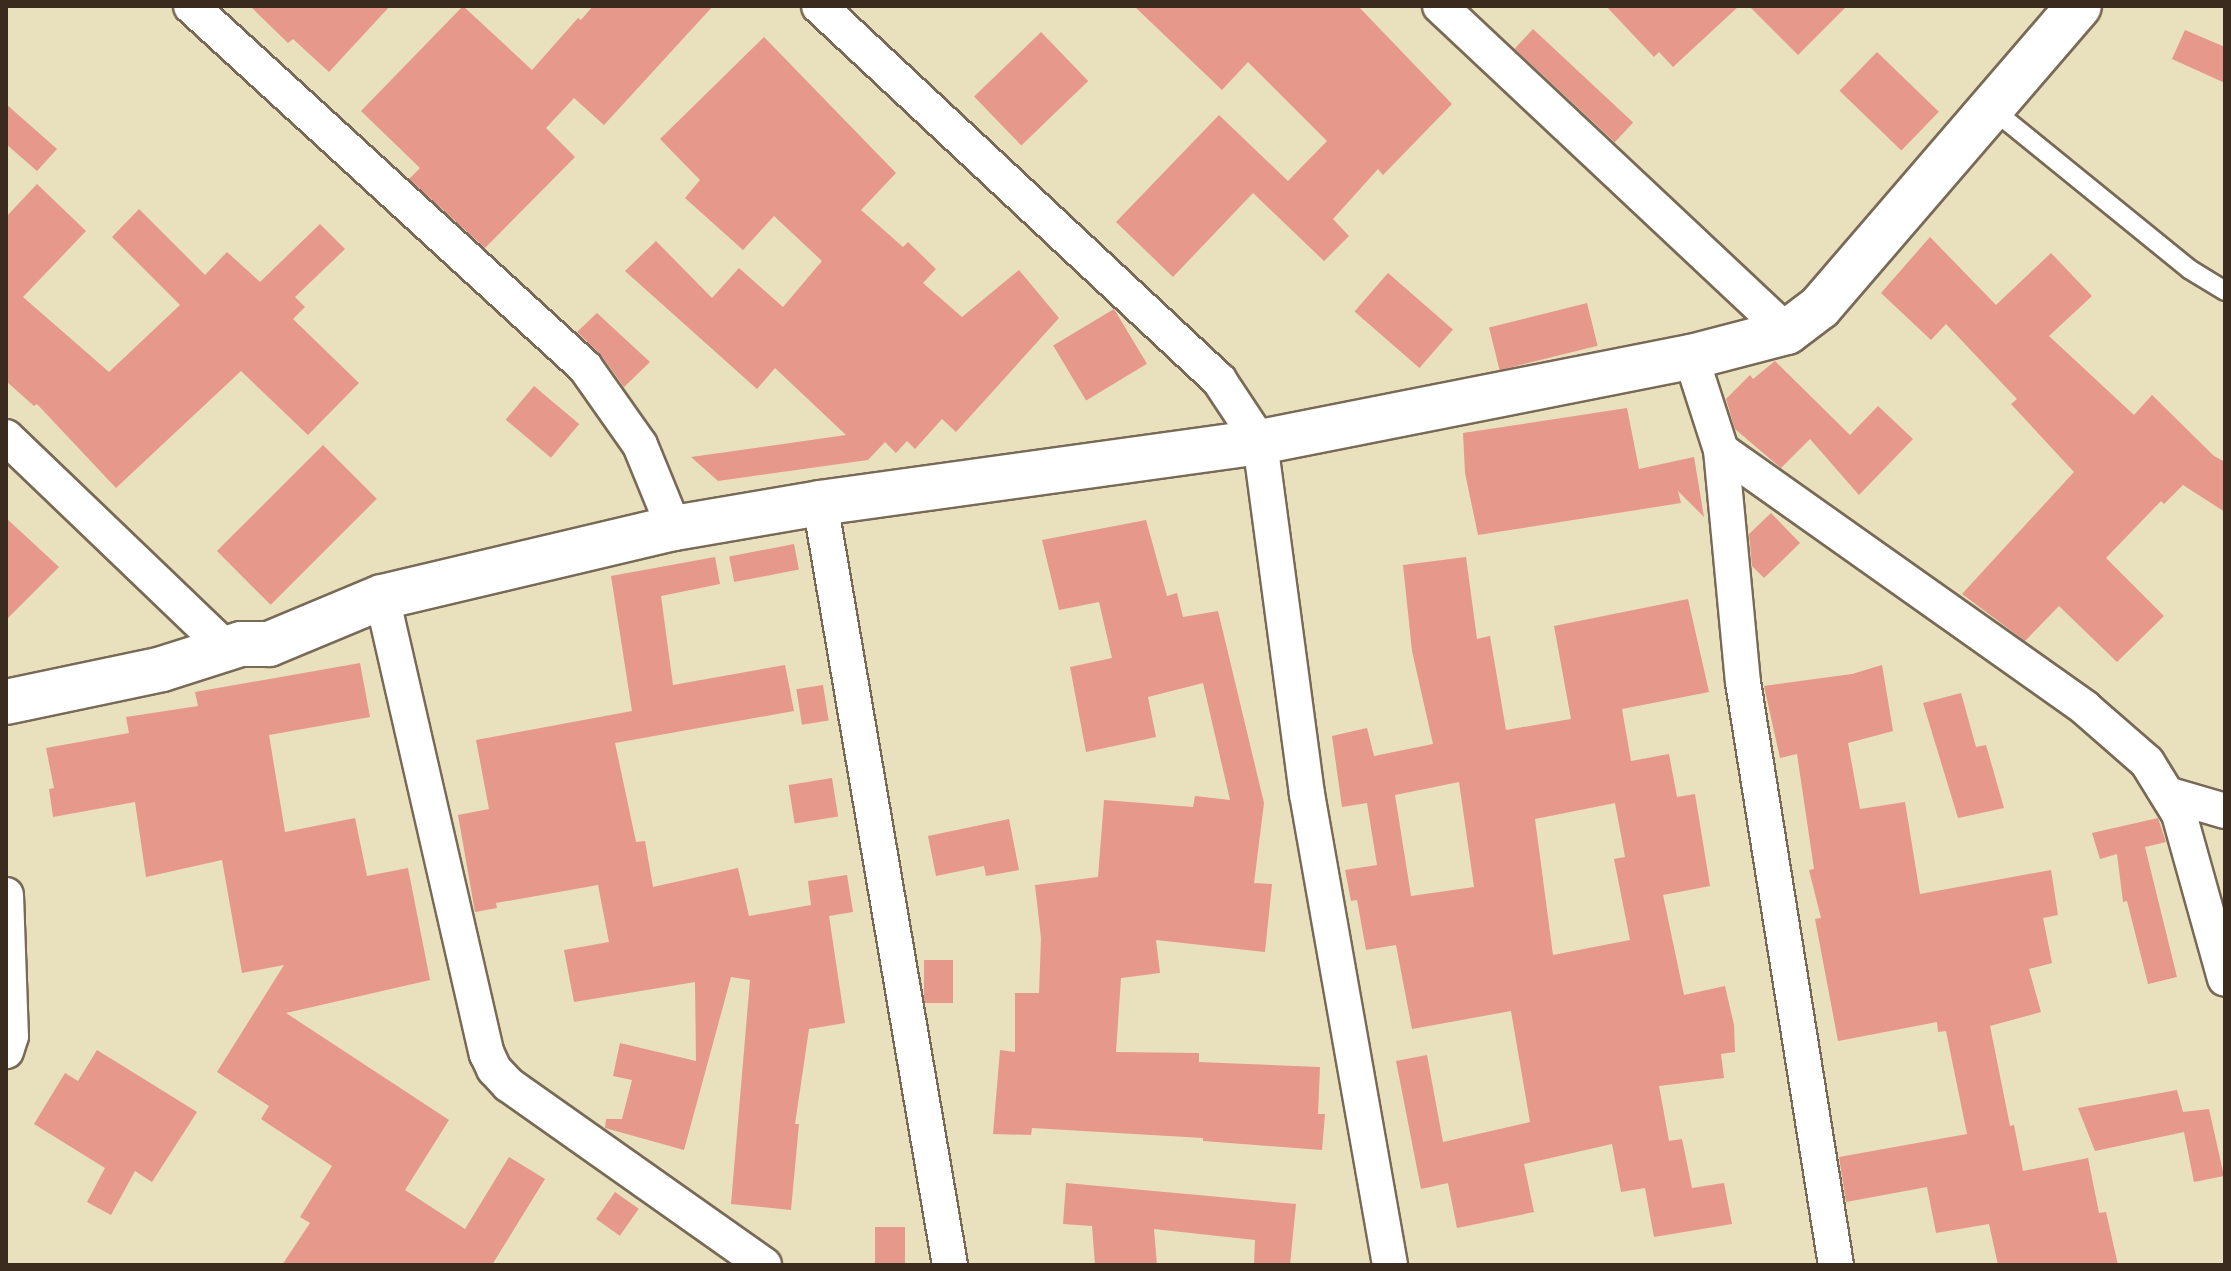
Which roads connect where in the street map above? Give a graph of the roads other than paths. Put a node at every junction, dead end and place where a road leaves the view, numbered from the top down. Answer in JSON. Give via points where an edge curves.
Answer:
{"nodes":[{"id":1,"x":191,"y":6,"type":"edge"},
{"id":2,"x":819,"y":6,"type":"edge"},
{"id":3,"x":1440,"y":6,"type":"edge"},
{"id":4,"x":2068,"y":10,"type":"edge"},
{"id":5,"x":1991,"y":108,"type":"junction"},
{"id":6,"x":2225,"y":291,"type":"edge"},
{"id":7,"x":1787,"y":332,"type":"junction"},
{"id":8,"x":1691,"y":357,"type":"junction"},
{"id":9,"x":6,"y":437,"type":"edge"},
{"id":10,"x":1260,"y":442,"type":"junction"},
{"id":11,"x":1721,"y":450,"type":"junction"},
{"id":12,"x":820,"y":503,"type":"junction"},
{"id":13,"x":674,"y":528,"type":"junction"},
{"id":14,"x":382,"y":597,"type":"junction"},
{"id":15,"x":227,"y":649,"type":"junction"},
{"id":16,"x":6,"y":702,"type":"edge"},
{"id":17,"x":2167,"y":794,"type":"junction"},
{"id":18,"x":2225,"y":811,"type":"edge"},
{"id":19,"x":6,"y":895,"type":"edge"},
{"id":20,"x":2225,"y":979,"type":"edge"},
{"id":21,"x":6,"y":1051,"type":"edge"},
{"id":22,"x":764,"y":1265,"type":"edge"},
{"id":23,"x":950,"y":1265,"type":"edge"},
{"id":24,"x":1390,"y":1265,"type":"edge"},
{"id":25,"x":1836,"y":1265,"type":"edge"}],
"edges":[{"from":1,"to":13,"type":"street","via":[[585,367],[640,445]]},
{"from":2,"to":10,"type":"street","via":[[1219,380]]},
{"from":3,"to":7,"type":"street"},
{"from":4,"to":5,"type":"street"},
{"from":5,"to":6,"type":"lane","via":[[2189,269]]},
{"from":5,"to":7,"type":"street","via":[[1820,307]]},
{"from":7,"to":8,"type":"street"},
{"from":8,"to":10,"type":"street"},
{"from":8,"to":11,"type":"street"},
{"from":9,"to":15,"type":"street"},
{"from":10,"to":12,"type":"street"},
{"from":10,"to":24,"type":"street","via":[[1307,794]]},
{"from":11,"to":17,"type":"street","via":[[2085,708],[2147,762]]},
{"from":11,"to":25,"type":"street","via":[[1743,682]]},
{"from":12,"to":13,"type":"street"},
{"from":12,"to":23,"type":"street"},
{"from":13,"to":14,"type":"street"},
{"from":14,"to":15,"type":"street","via":[[269,644]]},
{"from":14,"to":22,"type":"street","via":[[494,1069],[509,1085]]},
{"from":15,"to":16,"type":"street","via":[[162,669]]},
{"from":17,"to":18,"type":"street"},
{"from":17,"to":20,"type":"street","via":[[2179,814]]},
{"from":19,"to":21,"type":"street","via":[[11,1036]]}]}
